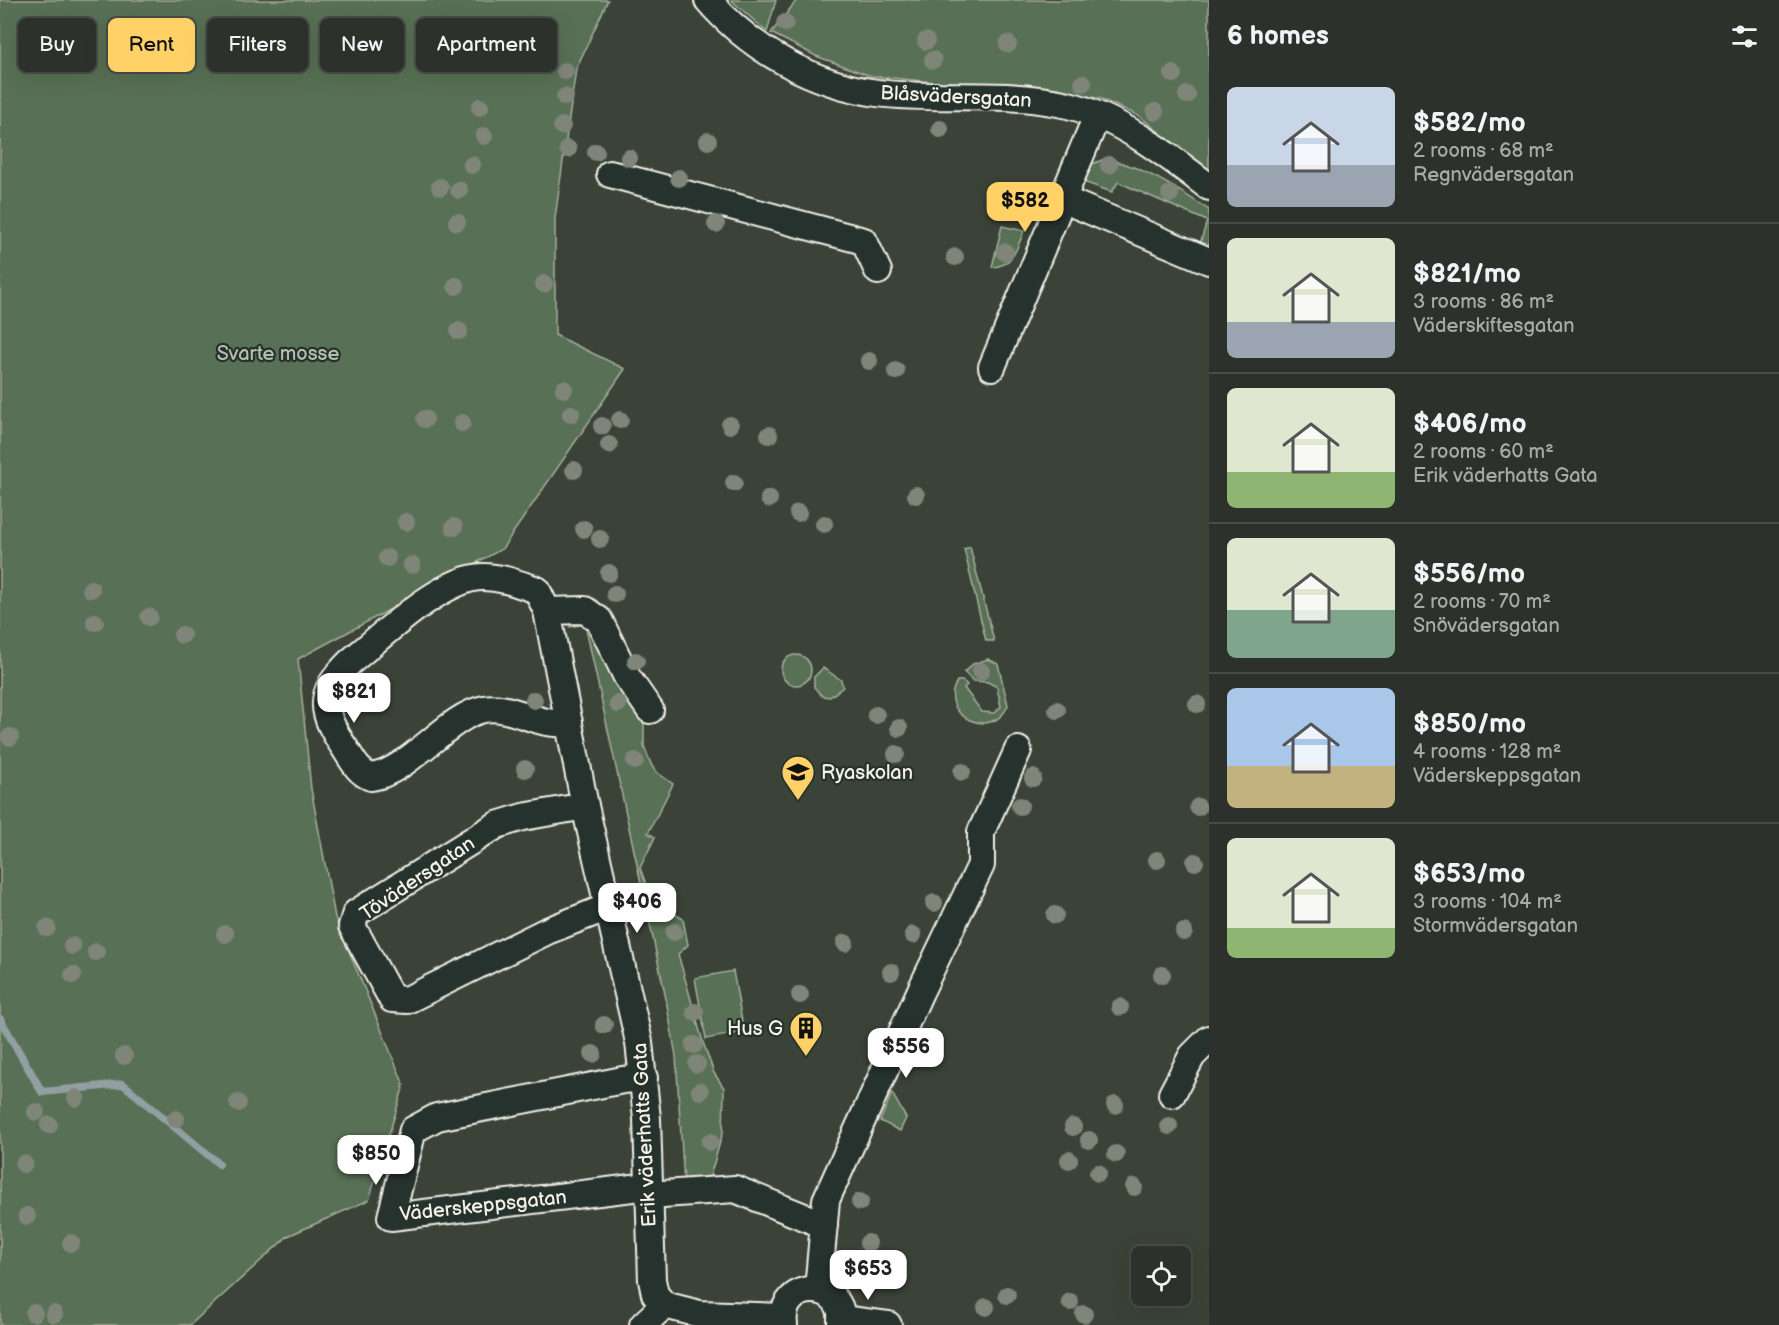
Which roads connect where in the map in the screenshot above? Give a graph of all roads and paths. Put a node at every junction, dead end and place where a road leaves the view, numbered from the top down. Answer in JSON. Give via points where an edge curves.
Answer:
{"nodes":[{"id":1,"x":708,"y":0,"type":"edge"},
{"id":2,"x":1097,"y":116,"type":"junction"},
{"id":3,"x":610,"y":174,"type":"dead end"},
{"id":4,"x":1209,"y":187,"type":"edge"},
{"id":5,"x":1062,"y":199,"type":"junction"},
{"id":6,"x":1209,"y":261,"type":"edge"},
{"id":7,"x":878,"y":271,"type":"dead end"},
{"id":8,"x":992,"y":367,"type":"dead end"},
{"id":9,"x":542,"y":600,"type":"junction"},
{"id":10,"x":650,"y":710,"type":"dead end"},
{"id":11,"x":568,"y":722,"type":"junction"},
{"id":12,"x":1018,"y":750,"type":"dead end"},
{"id":13,"x":585,"y":806,"type":"junction"},
{"id":14,"x":608,"y":907,"type":"junction"},
{"id":15,"x":1209,"y":1039,"type":"edge"},
{"id":16,"x":645,"y":1078,"type":"junction"},
{"id":17,"x":1172,"y":1094,"type":"dead end"},
{"id":18,"x":649,"y":1190,"type":"junction"},
{"id":19,"x":824,"y":1225,"type":"junction"},
{"id":20,"x":818,"y":1290,"type":"junction"},
{"id":21,"x":664,"y":1305,"type":"junction"},
{"id":22,"x":784,"y":1321,"type":"edge"},
{"id":23,"x":841,"y":1322,"type":"edge"},
{"id":24,"x":643,"y":1325,"type":"edge"},
{"id":25,"x":888,"y":1325,"type":"edge"}],
"edges":[{"from":1,"to":2,"type":"street","name":"Blåsvädersgatan","via":[[724,19],[759,47],[796,68],[838,83],[876,93],[1048,102]]},
{"from":2,"to":4,"type":"street","name":"Blåsvädersgatan","via":[[1168,156]]},
{"from":2,"to":5,"type":"street"},
{"from":3,"to":7,"type":"street","via":[[864,241]]},
{"from":5,"to":6,"type":"street"},
{"from":5,"to":8,"type":"street"},
{"from":9,"to":10,"type":"street","via":[[585,610],[599,621],[627,677]]},
{"from":9,"to":11,"type":"street","name":"Erik väderhatts Gata"},
{"from":9,"to":11,"type":"street","via":[[501,578],[459,580],[350,662],[336,676],[324,707],[329,726],[359,770],[370,777],[387,772],[482,709],[523,714],[556,725]]},
{"from":11,"to":13,"type":"street","name":"Erik väderhatts Gata"},
{"from":12,"to":19,"type":"street","via":[[981,832],[981,865],[826,1200]]},
{"from":13,"to":14,"type":"street","name":"Erik väderhatts Gata"},
{"from":13,"to":14,"type":"street","name":"Tövädersgatan","via":[[497,825],[356,913],[352,926],[392,999],[407,1000],[547,931]]},
{"from":14,"to":16,"type":"street","name":"Erik väderhatts Gata"},
{"from":15,"to":17,"type":"street","via":[[1192,1056]]},
{"from":16,"to":18,"type":"street","name":"Erik väderhatts Gata"},
{"from":16,"to":18,"type":"street","name":"Väderskeppsgatan","via":[[437,1117],[413,1130],[391,1217]]},
{"from":18,"to":19,"type":"street","via":[[735,1189]]},
{"from":18,"to":21,"type":"street","name":"Erik väderhatts Gata","via":[[652,1280]]},
{"from":19,"to":20,"type":"street"},
{"from":20,"to":22,"type":"street","via":[[797,1293],[787,1304]]},
{"from":20,"to":23,"type":"street","via":[[833,1298]]},
{"from":21,"to":22,"type":"street","via":[[700,1314]]},
{"from":21,"to":24,"type":"street"},
{"from":23,"to":25,"type":"street"}]}
